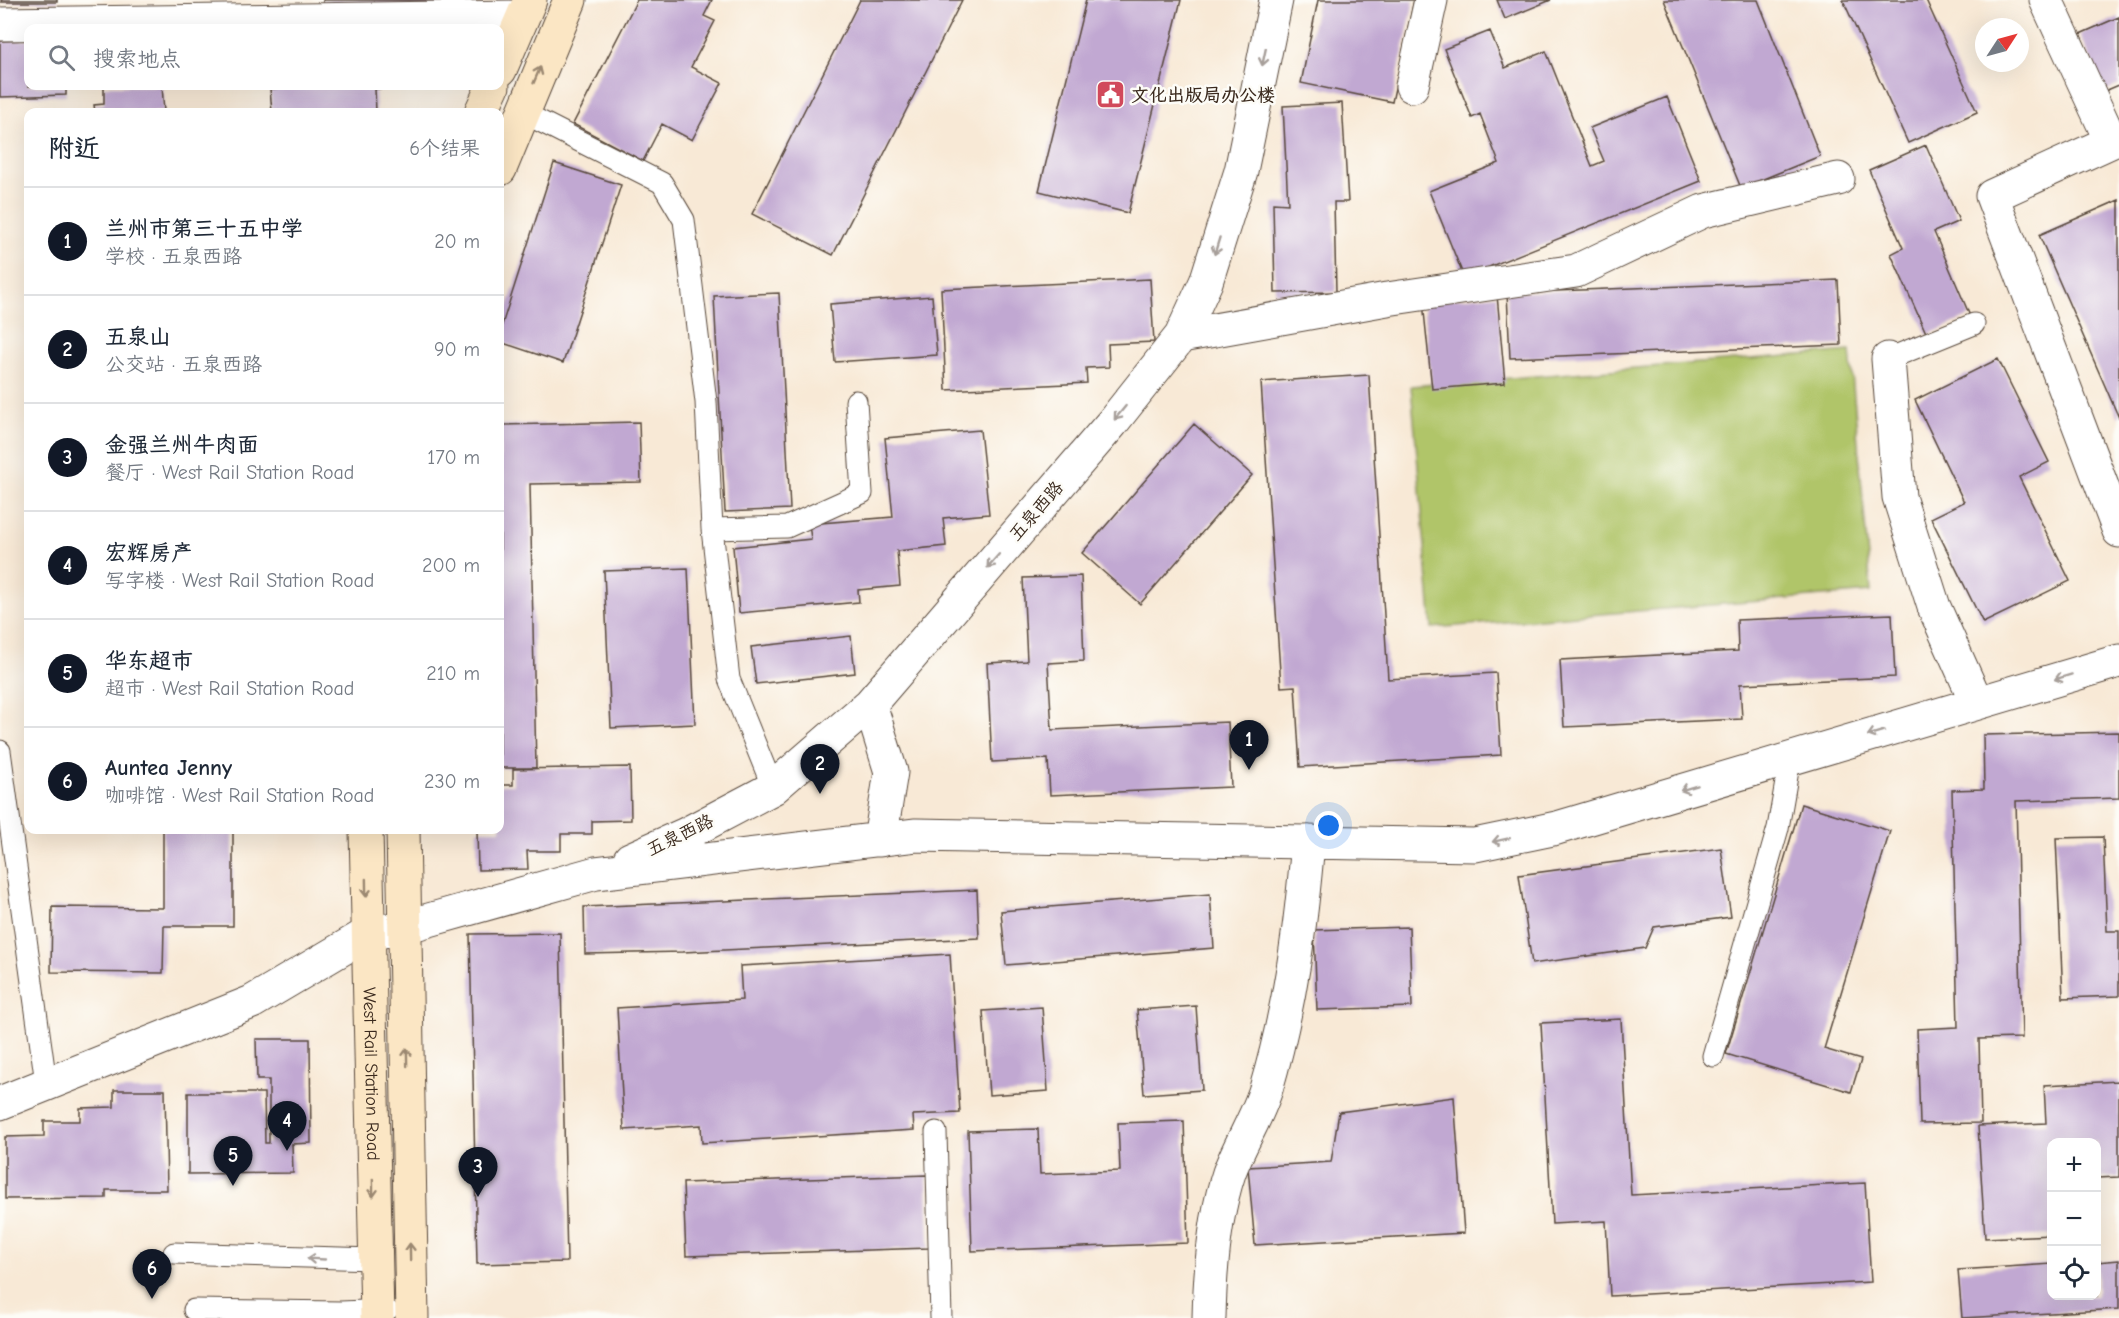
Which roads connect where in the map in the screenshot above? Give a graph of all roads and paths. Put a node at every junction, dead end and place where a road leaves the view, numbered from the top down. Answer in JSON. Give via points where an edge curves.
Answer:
{"nodes":[{"id":1,"x":570,"y":0,"type":"edge"},
{"id":2,"x":1276,"y":0,"type":"edge"},
{"id":3,"x":1431,"y":0,"type":"edge"},
{"id":4,"x":2046,"y":0,"type":"edge"},
{"id":5,"x":526,"y":9,"type":"edge"},
{"id":6,"x":0,"y":24,"type":"edge"},
{"id":7,"x":504,"y":61,"type":"edge"},
{"id":8,"x":1412,"y":86,"type":"dead end"},
{"id":9,"x":491,"y":90,"type":"edge"},
{"id":10,"x":483,"y":108,"type":"edge"},
{"id":11,"x":522,"y":112,"type":"junction"},
{"id":12,"x":2115,"y":140,"type":"edge"},
{"id":13,"x":504,"y":158,"type":"edge"},
{"id":14,"x":1838,"y":179,"type":"dead end"},
{"id":15,"x":1974,"y":324,"type":"dead end"},
{"id":16,"x":1181,"y":336,"type":"junction"},
{"id":17,"x":1888,"y":359,"type":"joint"},
{"id":18,"x":856,"y":401,"type":"dead end"},
{"id":19,"x":712,"y":529,"type":"junction"},
{"id":20,"x":2119,"y":531,"type":"edge"},
{"id":21,"x":2119,"y":661,"type":"edge"},
{"id":22,"x":1977,"y":703,"type":"junction"},
{"id":23,"x":870,"y":704,"type":"junction"},
{"id":24,"x":0,"y":751,"type":"edge"},
{"id":25,"x":1790,"y":759,"type":"junction"},
{"id":26,"x":773,"y":788,"type":"junction"},
{"id":27,"x":366,"y":834,"type":"edge"},
{"id":28,"x":403,"y":834,"type":"edge"},
{"id":29,"x":880,"y":840,"type":"junction"},
{"id":30,"x":1308,"y":842,"type":"junction"},
{"id":31,"x":597,"y":873,"type":"junction"},
{"id":32,"x":9,"y":879,"type":"edge"},
{"id":33,"x":404,"y":927,"type":"junction"},
{"id":34,"x":367,"y":934,"type":"junction"},
{"id":35,"x":1713,"y":1056,"type":"dead end"},
{"id":36,"x":46,"y":1083,"type":"junction"},
{"id":37,"x":0,"y":1103,"type":"edge"},
{"id":38,"x":936,"y":1132,"type":"dead end"},
{"id":39,"x":174,"y":1253,"type":"dead end"},
{"id":40,"x":374,"y":1259,"type":"junction"},
{"id":41,"x":194,"y":1310,"type":"dead end"},
{"id":42,"x":376,"y":1314,"type":"edge"},
{"id":43,"x":412,"y":1314,"type":"edge"},
{"id":44,"x":941,"y":1318,"type":"edge"},
{"id":45,"x":1209,"y":1318,"type":"edge"}],
"edges":[{"from":11,"to":1,"type":"main road","one_way":true},
{"from":2,"to":16,"type":"street","name":"五泉西路","one_way":true,"via":[[1241,171],[1206,282]]},
{"from":3,"to":8,"type":"street"},
{"from":4,"to":12,"type":"street"},
{"from":5,"to":6,"type":"street"},
{"from":5,"to":7,"type":"main road"},
{"from":9,"to":10,"type":"main road"},
{"from":11,"to":13,"type":"main road"},
{"from":11,"to":19,"type":"lane","via":[[662,183],[684,220],[706,402]]},
{"from":12,"to":20,"type":"street","via":[[1992,196]]},
{"from":14,"to":16,"type":"street","via":[[1703,211],[1576,271],[1387,299]]},
{"from":15,"to":17,"type":"lane"},
{"from":16,"to":23,"type":"street","name":"五泉西路","one_way":true,"via":[[1112,423]]},
{"from":17,"to":22,"type":"street","via":[[1899,497],[1934,607]]},
{"from":18,"to":19,"type":"lane","via":[[862,493],[787,527]]},
{"from":19,"to":26,"type":"lane","via":[[729,679]]},
{"from":21,"to":22,"type":"street","one_way":true},
{"from":22,"to":25,"type":"street","one_way":true},
{"from":23,"to":26,"type":"street","name":"五泉西路"},
{"from":23,"to":29,"type":"street","via":[[891,772]]},
{"from":24,"to":32,"type":"lane"},
{"from":25,"to":30,"type":"street","one_way":true,"via":[[1557,828],[1475,845]]},
{"from":25,"to":35,"type":"lane","via":[[1778,828]]},
{"from":26,"to":31,"type":"street","name":"五泉西路","via":[[686,834]]},
{"from":27,"to":34,"type":"main road","name":"West Rail Station Road","one_way":true},
{"from":28,"to":33,"type":"main road","name":"West Rail Station Road"},
{"from":29,"to":30,"type":"street","via":[[916,835]]},
{"from":29,"to":31,"type":"street"},
{"from":30,"to":45,"type":"street","via":[[1301,924],[1286,1007],[1265,1092],[1229,1173],[1218,1221]]},
{"from":31,"to":33,"type":"street"},
{"from":32,"to":36,"type":"lane"},
{"from":33,"to":34,"type":"street"},
{"from":43,"to":33,"type":"main road","name":"West Rail Station Road","one_way":true},
{"from":34,"to":36,"type":"street","via":[[252,1002]]},
{"from":34,"to":40,"type":"main road","name":"West Rail Station Road","one_way":true},
{"from":36,"to":37,"type":"street"},
{"from":38,"to":44,"type":"lane"},
{"from":40,"to":39,"type":"lane","one_way":true},
{"from":40,"to":42,"type":"main road","name":"West Rail Station Road"},
{"from":41,"to":42,"type":"lane"},
{"from":42,"to":43,"type":"lane"}]}
